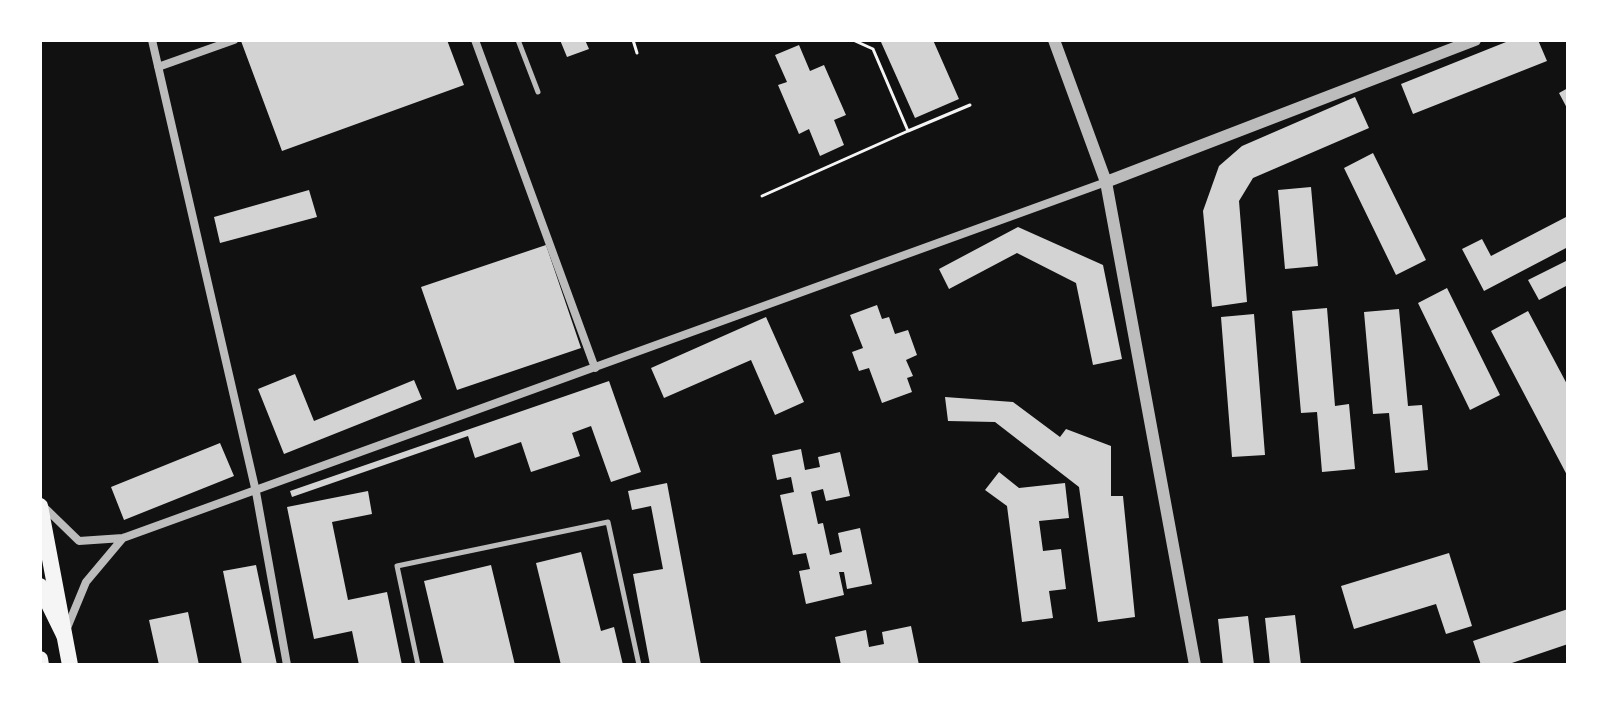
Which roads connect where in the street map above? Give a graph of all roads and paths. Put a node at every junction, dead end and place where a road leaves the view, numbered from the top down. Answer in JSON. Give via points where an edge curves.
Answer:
{"nodes":[{"id":1,"x":152,"y":40,"type":"edge"},
{"id":2,"x":234,"y":40,"type":"edge"},
{"id":3,"x":475,"y":40,"type":"edge"},
{"id":4,"x":518,"y":40,"type":"edge"},
{"id":5,"x":633,"y":40,"type":"edge"},
{"id":6,"x":853,"y":40,"type":"edge"},
{"id":7,"x":1054,"y":40,"type":"edge"},
{"id":8,"x":1475,"y":40,"type":"edge"},
{"id":9,"x":637,"y":53,"type":"dead end"},
{"id":10,"x":158,"y":67,"type":"junction"},
{"id":11,"x":538,"y":92,"type":"dead end"},
{"id":12,"x":970,"y":105,"type":"dead end"},
{"id":13,"x":908,"y":131,"type":"junction"},
{"id":14,"x":1106,"y":182,"type":"junction"},
{"id":15,"x":762,"y":196,"type":"dead end"},
{"id":16,"x":595,"y":368,"type":"junction"},
{"id":17,"x":256,"y":492,"type":"junction"},
{"id":18,"x":40,"y":505,"type":"edge"},
{"id":19,"x":123,"y":538,"type":"junction"},
{"id":20,"x":40,"y":586,"type":"edge"},
{"id":21,"x":64,"y":635,"type":"junction"},
{"id":22,"x":70,"y":665,"type":"edge"},
{"id":23,"x":287,"y":665,"type":"edge"},
{"id":24,"x":418,"y":665,"type":"edge"},
{"id":25,"x":639,"y":665,"type":"edge"},
{"id":26,"x":1195,"y":665,"type":"edge"}],
"edges":[{"from":1,"to":10,"type":"street"},
{"from":2,"to":10,"type":"street"},
{"from":3,"to":16,"type":"street"},
{"from":4,"to":11,"type":"lane"},
{"from":5,"to":9,"type":"path"},
{"from":6,"to":13,"type":"path","via":[[873,49]]},
{"from":7,"to":14,"type":"street"},
{"from":8,"to":14,"type":"street"},
{"from":10,"to":17,"type":"street"},
{"from":12,"to":13,"type":"path"},
{"from":13,"to":15,"type":"path"},
{"from":14,"to":16,"type":"street"},
{"from":14,"to":26,"type":"street"},
{"from":16,"to":17,"type":"street"},
{"from":17,"to":19,"type":"street"},
{"from":17,"to":23,"type":"street"},
{"from":18,"to":19,"type":"street","via":[[79,541]]},
{"from":18,"to":21,"type":"main road"},
{"from":19,"to":21,"type":"street","via":[[86,582]]},
{"from":20,"to":21,"type":"main road"},
{"from":21,"to":22,"type":"main road"},
{"from":24,"to":25,"type":"lane","via":[[397,566],[608,522]]}]}
